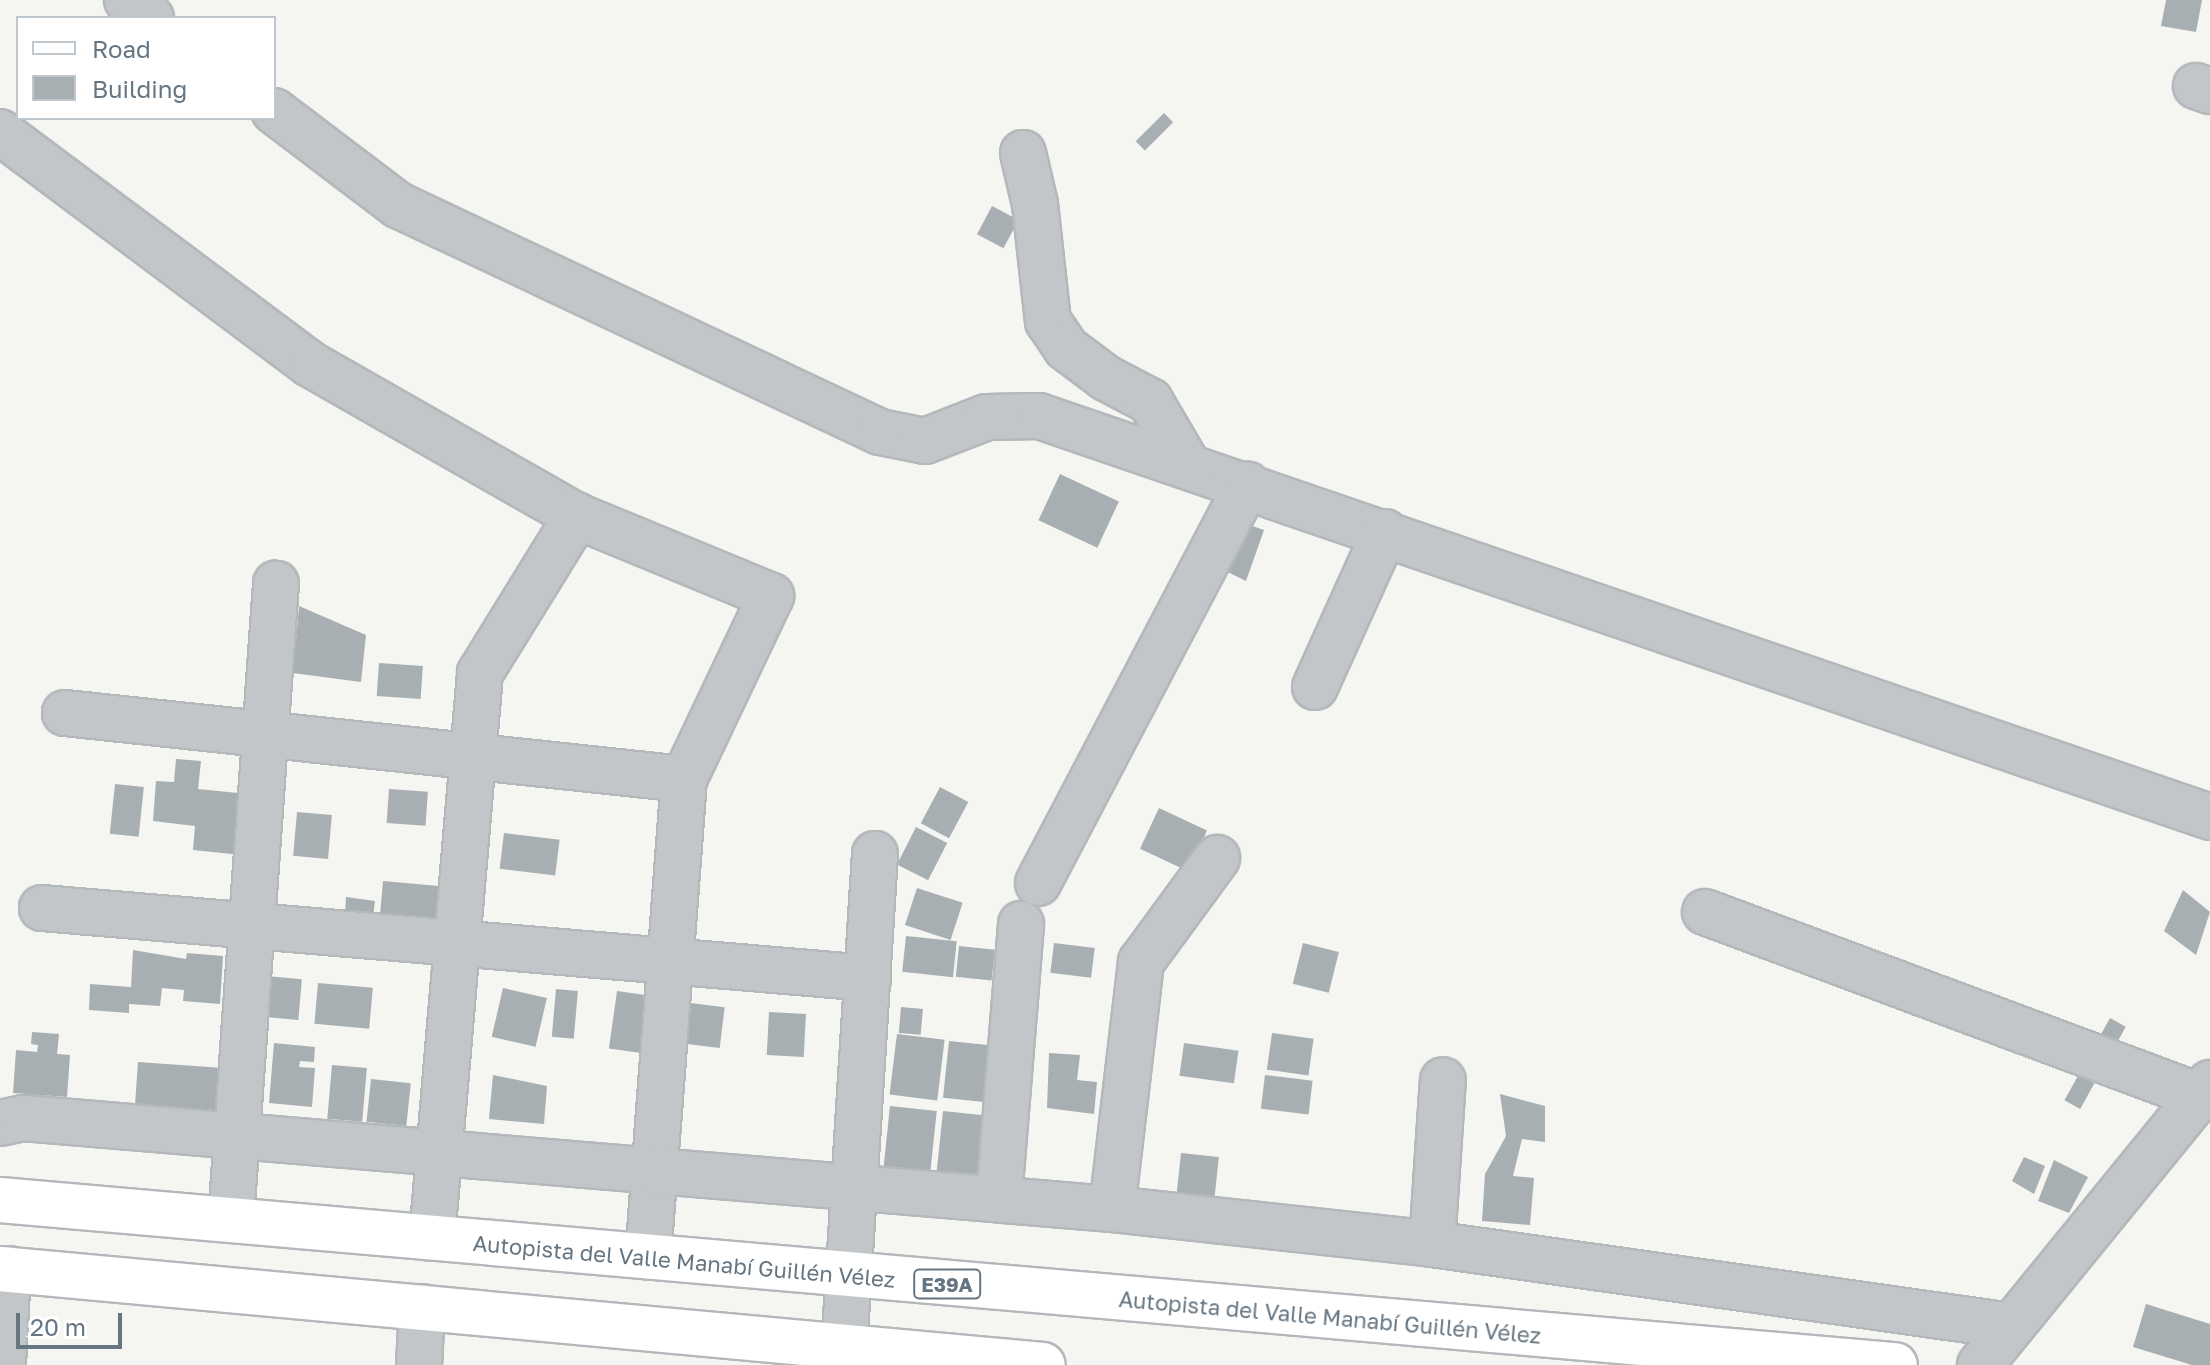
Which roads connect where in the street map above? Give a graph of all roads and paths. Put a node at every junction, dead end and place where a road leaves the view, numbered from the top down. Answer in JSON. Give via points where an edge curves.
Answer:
{"nodes":[{"id":1,"x":127,"y":0,"type":"edge"},
{"id":2,"x":148,"y":16,"type":"edge"},
{"id":3,"x":276,"y":113,"type":"edge"},
{"id":4,"x":0,"y":132,"type":"edge"},
{"id":5,"x":1023,"y":153,"type":"dead end"},
{"id":6,"x":1187,"y":464,"type":"junction"},
{"id":7,"x":1247,"y":485,"type":"junction"},
{"id":8,"x":577,"y":516,"type":"junction"},
{"id":9,"x":1385,"y":532,"type":"junction"},
{"id":10,"x":276,"y":584,"type":"dead end"},
{"id":11,"x":1315,"y":687,"type":"dead end"},
{"id":12,"x":65,"y":713,"type":"dead end"},
{"id":13,"x":265,"y":734,"type":"junction"},
{"id":14,"x":473,"y":755,"type":"junction"},
{"id":15,"x":684,"y":779,"type":"junction"},
{"id":16,"x":2210,"y":817,"type":"edge"},
{"id":17,"x":875,"y":854,"type":"dead end"},
{"id":18,"x":1217,"y":858,"type":"dead end"},
{"id":19,"x":1038,"y":883,"type":"dead end"},
{"id":20,"x":42,"y":908,"type":"dead end"},
{"id":21,"x":1705,"y":912,"type":"dead end"},
{"id":22,"x":251,"y":924,"type":"junction"},
{"id":23,"x":1021,"y":924,"type":"dead end"},
{"id":24,"x":458,"y":943,"type":"junction"},
{"id":25,"x":671,"y":962,"type":"junction"},
{"id":26,"x":868,"y":978,"type":"junction"},
{"id":27,"x":1443,"y":1080,"type":"dead end"},
{"id":28,"x":2205,"y":1089,"type":"edge"},
{"id":29,"x":0,"y":1123,"type":"edge"},
{"id":30,"x":237,"y":1135,"type":"junction"},
{"id":31,"x":441,"y":1151,"type":"junction"},
{"id":32,"x":655,"y":1167,"type":"junction"},
{"id":33,"x":856,"y":1186,"type":"junction"},
{"id":34,"x":999,"y":1198,"type":"junction"},
{"id":35,"x":0,"y":1200,"type":"edge"},
{"id":36,"x":1112,"y":1209,"type":"junction"},
{"id":37,"x":231,"y":1219,"type":"junction"},
{"id":38,"x":432,"y":1238,"type":"junction"},
{"id":39,"x":1432,"y":1244,"type":"junction"},
{"id":40,"x":648,"y":1257,"type":"junction"},
{"id":41,"x":4,"y":1269,"type":"edge"},
{"id":42,"x":849,"y":1276,"type":"junction"},
{"id":43,"x":422,"y":1307,"type":"junction"},
{"id":44,"x":2011,"y":1326,"type":"junction"},
{"id":45,"x":843,"y":1357,"type":"edge"},
{"id":46,"x":3,"y":1365,"type":"edge"},
{"id":47,"x":419,"y":1365,"type":"edge"},
{"id":48,"x":1043,"y":1365,"type":"edge"},
{"id":49,"x":1895,"y":1365,"type":"edge"},
{"id":50,"x":1980,"y":1365,"type":"edge"}],
"edges":[{"from":1,"to":2,"type":"street"},
{"from":3,"to":6,"type":"street","via":[[398,205],[844,415],[915,442],[987,417],[1039,416]]},
{"from":4,"to":8,"type":"street","via":[[310,364]]},
{"from":5,"to":6,"type":"street","via":[[1035,204],[1048,321],[1066,348],[1106,378],[1150,401]]},
{"from":6,"to":7,"type":"street"},
{"from":7,"to":9,"type":"street"},
{"from":7,"to":19,"type":"street"},
{"from":8,"to":14,"type":"street","via":[[480,673]]},
{"from":8,"to":15,"type":"street","via":[[771,596]]},
{"from":9,"to":11,"type":"street"},
{"from":9,"to":16,"type":"street"},
{"from":10,"to":13,"type":"street"},
{"from":12,"to":13,"type":"street"},
{"from":13,"to":14,"type":"street"},
{"from":13,"to":22,"type":"street"},
{"from":14,"to":15,"type":"street"},
{"from":14,"to":24,"type":"street"},
{"from":15,"to":25,"type":"street"},
{"from":17,"to":26,"type":"street"},
{"from":18,"to":36,"type":"street","via":[[1141,962]]},
{"from":20,"to":22,"type":"street"},
{"from":21,"to":28,"type":"street"},
{"from":22,"to":24,"type":"street"},
{"from":22,"to":30,"type":"street"},
{"from":23,"to":34,"type":"street"},
{"from":24,"to":25,"type":"street"},
{"from":24,"to":31,"type":"street"},
{"from":25,"to":26,"type":"street"},
{"from":25,"to":32,"type":"street"},
{"from":26,"to":33,"type":"street"},
{"from":27,"to":39,"type":"street"},
{"from":28,"to":44,"type":"street"},
{"from":29,"to":30,"type":"street","via":[[23,1118]]},
{"from":30,"to":31,"type":"street"},
{"from":30,"to":37,"type":"street"},
{"from":31,"to":32,"type":"street"},
{"from":31,"to":38,"type":"street"},
{"from":32,"to":33,"type":"street"},
{"from":32,"to":40,"type":"street"},
{"from":33,"to":34,"type":"street"},
{"from":33,"to":42,"type":"street"},
{"from":34,"to":36,"type":"street"},
{"from":35,"to":37,"type":"main road","name":"Autopista del Valle Manabí Guillén Vélez","number":"E39A"},
{"from":36,"to":39,"type":"street"},
{"from":37,"to":38,"type":"main road","name":"Autopista del Valle Manabí Guillén Vélez","number":"E39A"},
{"from":38,"to":40,"type":"main road","name":"Autopista del Valle Manabí Guillén Vélez","number":"E39A"},
{"from":39,"to":44,"type":"street"},
{"from":40,"to":42,"type":"main road","name":"Autopista del Valle Manabí Guillén Vélez","number":"E39A"},
{"from":41,"to":43,"type":"main road"},
{"from":41,"to":46,"type":"street"},
{"from":42,"to":45,"type":"street"},
{"from":42,"to":49,"type":"main road","name":"Autopista del Valle Manabí Guillén Vélez","number":"E39A"},
{"from":43,"to":45,"type":"main road"},
{"from":43,"to":47,"type":"street"},
{"from":44,"to":50,"type":"street"},
{"from":45,"to":48,"type":"main road"}]}
